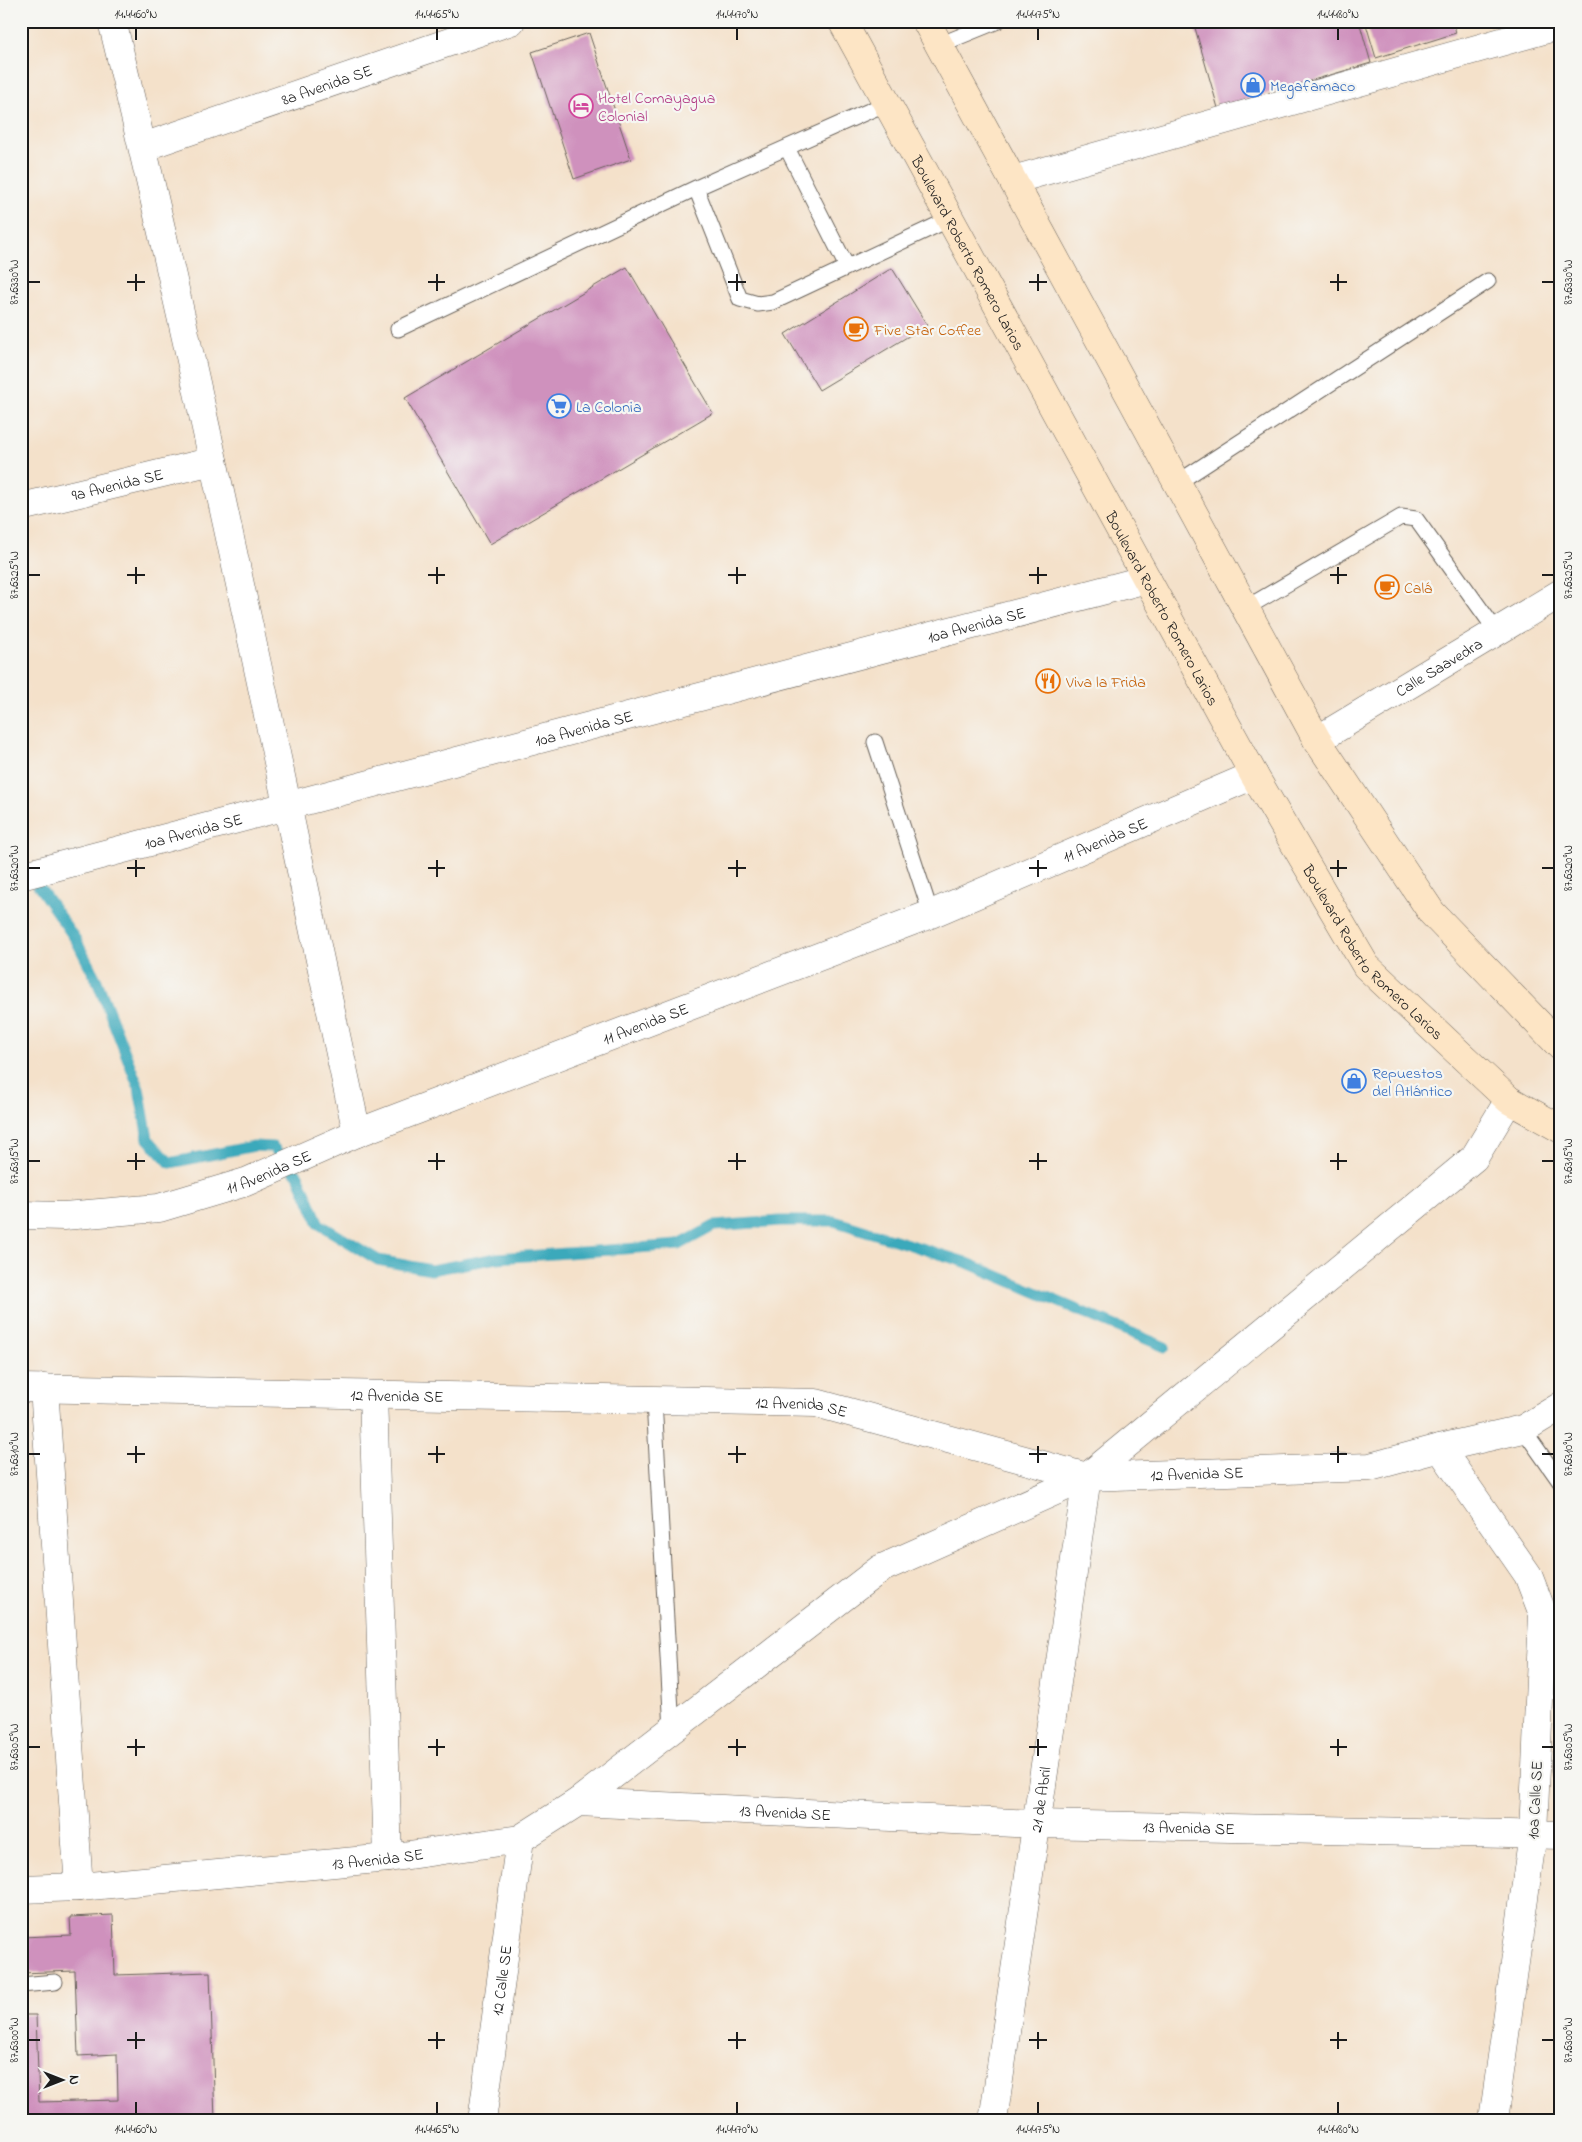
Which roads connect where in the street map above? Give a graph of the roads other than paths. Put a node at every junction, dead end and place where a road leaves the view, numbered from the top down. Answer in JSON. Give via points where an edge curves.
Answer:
{"nodes":[{"id":1,"x":112,"y":21,"type":"edge"},
{"id":2,"x":511,"y":21,"type":"edge"},
{"id":3,"x":842,"y":21,"type":"edge"},
{"id":4,"x":926,"y":21,"type":"edge"},
{"id":5,"x":998,"y":21,"type":"edge"},
{"id":6,"x":1561,"y":25,"type":"edge"},
{"id":7,"x":939,"y":45,"type":"junction"},
{"id":8,"x":887,"y":103,"type":"junction"},
{"id":9,"x":142,"y":146,"type":"junction"},
{"id":10,"x":786,"y":148,"type":"junction"},
{"id":11,"x":1013,"y":180,"type":"junction"},
{"id":12,"x":696,"y":188,"type":"junction"},
{"id":13,"x":950,"y":219,"type":"junction"},
{"id":14,"x":847,"y":267,"type":"junction"},
{"id":15,"x":1488,"y":281,"type":"dead end"},
{"id":16,"x":398,"y":329,"type":"dead end"},
{"id":17,"x":213,"y":461,"type":"junction"},
{"id":18,"x":1177,"y":483,"type":"junction"},
{"id":19,"x":21,"y":507,"type":"edge"},
{"id":20,"x":1147,"y":579,"type":"junction"},
{"id":21,"x":1561,"y":593,"type":"edge"},
{"id":22,"x":1246,"y":608,"type":"junction"},
{"id":23,"x":1497,"y":632,"type":"junction"},
{"id":24,"x":1317,"y":740,"type":"junction"},
{"id":25,"x":876,"y":742,"type":"dead end"},
{"id":26,"x":1254,"y":775,"type":"junction"},
{"id":27,"x":286,"y":806,"type":"junction"},
{"id":28,"x":21,"y":876,"type":"edge"},
{"id":29,"x":931,"y":914,"type":"junction"},
{"id":30,"x":1561,"y":1047,"type":"edge"},
{"id":31,"x":1509,"y":1100,"type":"junction"},
{"id":32,"x":1561,"y":1129,"type":"edge"},
{"id":33,"x":357,"y":1133,"type":"junction"},
{"id":34,"x":21,"y":1215,"type":"edge"},
{"id":35,"x":33,"y":1388,"type":"edge"},
{"id":36,"x":373,"y":1395,"type":"junction"},
{"id":37,"x":654,"y":1400,"type":"junction"},
{"id":38,"x":1561,"y":1406,"type":"edge"},
{"id":39,"x":1523,"y":1429,"type":"junction"},
{"id":40,"x":1440,"y":1448,"type":"junction"},
{"id":41,"x":1087,"y":1477,"type":"junction"},
{"id":42,"x":1561,"y":1483,"type":"edge"},
{"id":43,"x":672,"y":1730,"type":"junction"},
{"id":44,"x":578,"y":1802,"type":"junction"},
{"id":45,"x":1036,"y":1824,"type":"junction"},
{"id":46,"x":1533,"y":1834,"type":"junction"},
{"id":47,"x":1561,"y":1835,"type":"edge"},
{"id":48,"x":520,"y":1839,"type":"junction"},
{"id":49,"x":388,"y":1858,"type":"junction"},
{"id":50,"x":79,"y":1887,"type":"junction"},
{"id":51,"x":21,"y":1889,"type":"edge"},
{"id":52,"x":55,"y":1982,"type":"dead end"},
{"id":53,"x":21,"y":1984,"type":"edge"},
{"id":54,"x":482,"y":2121,"type":"edge"},
{"id":55,"x":993,"y":2121,"type":"edge"},
{"id":56,"x":1494,"y":2121,"type":"edge"}],
"edges":[{"from":1,"to":9,"type":"street"},
{"from":2,"to":9,"type":"street","name":"8a Avenida SE"},
{"from":3,"to":8,"type":"main road","name":"Boulevard Roberto Romero Larios"},
{"from":4,"to":7,"type":"main road"},
{"from":5,"to":7,"type":"lane"},
{"from":6,"to":11,"type":"street"},
{"from":7,"to":11,"type":"main road"},
{"from":8,"to":10,"type":"lane"},
{"from":8,"to":13,"type":"main road","name":"Boulevard Roberto Romero Larios"},
{"from":9,"to":17,"type":"street"},
{"from":10,"to":12,"type":"lane"},
{"from":10,"to":14,"type":"lane"},
{"from":11,"to":18,"type":"main road"},
{"from":12,"to":14,"type":"lane","via":[[740,299],[758,304],[773,302]]},
{"from":12,"to":16,"type":"lane"},
{"from":13,"to":14,"type":"lane"},
{"from":13,"to":20,"type":"main road","name":"Boulevard Roberto Romero Larios"},
{"from":15,"to":18,"type":"lane"},
{"from":17,"to":19,"type":"street","name":"9a Avenida SE"},
{"from":17,"to":27,"type":"street"},
{"from":18,"to":22,"type":"main road"},
{"from":20,"to":26,"type":"main road","name":"Boulevard Roberto Romero Larios"},
{"from":20,"to":27,"type":"street","name":"10a Avenida SE"},
{"from":21,"to":23,"type":"street","name":"Calle Saavedra"},
{"from":22,"to":23,"type":"lane","via":[[1401,518],[1416,519]]},
{"from":22,"to":24,"type":"main road"},
{"from":23,"to":24,"type":"street","name":"Calle Saavedra"},
{"from":24,"to":30,"type":"main road","via":[[1432,913]]},
{"from":25,"to":29,"type":"lane"},
{"from":26,"to":29,"type":"street","name":"11 Avenida SE"},
{"from":26,"to":31,"type":"main road","name":"Boulevard Roberto Romero Larios","via":[[1366,966]]},
{"from":27,"to":28,"type":"street","name":"10a Avenida SE"},
{"from":27,"to":33,"type":"street"},
{"from":29,"to":33,"type":"street","name":"11 Avenida SE"},
{"from":31,"to":32,"type":"main road","name":"Boulevard Roberto Romero Larios"},
{"from":31,"to":41,"type":"street","via":[[1474,1158]]},
{"from":33,"to":34,"type":"street","name":"11 Avenida SE","via":[[246,1182],[159,1208],[64,1216]]},
{"from":35,"to":36,"type":"street","name":"12 Avenida SE"},
{"from":35,"to":50,"type":"street"},
{"from":36,"to":37,"type":"street","name":"12 Avenida SE"},
{"from":36,"to":49,"type":"street"},
{"from":37,"to":41,"type":"street","name":"12 Avenida SE","via":[[816,1403]]},
{"from":37,"to":43,"type":"lane"},
{"from":38,"to":39,"type":"street","name":"12 Avenida SE"},
{"from":39,"to":40,"type":"street","name":"12 Avenida SE"},
{"from":39,"to":42,"type":"lane"},
{"from":40,"to":41,"type":"street","name":"12 Avenida SE","via":[[1370,1467]]},
{"from":40,"to":46,"type":"street","name":"10a Calle SE","via":[[1528,1574],[1543,1614]]},
{"from":41,"to":43,"type":"street","via":[[880,1569]]},
{"from":41,"to":45,"type":"street","name":"21 de Abril"},
{"from":43,"to":44,"type":"street"},
{"from":44,"to":45,"type":"street","name":"13 Avenida SE"},
{"from":44,"to":48,"type":"street","name":"13 Avenida SE"},
{"from":45,"to":46,"type":"street","name":"13 Avenida SE"},
{"from":45,"to":55,"type":"street","name":"21 de Abril"},
{"from":46,"to":47,"type":"street","name":"13 Avenida SE"},
{"from":46,"to":56,"type":"street","name":"10a Calle SE"},
{"from":48,"to":49,"type":"street","name":"13 Avenida SE"},
{"from":48,"to":54,"type":"street","name":"12 Calle SE"},
{"from":49,"to":50,"type":"street","name":"13 Avenida SE"},
{"from":50,"to":51,"type":"street","name":"13 Avenida SE"},
{"from":52,"to":53,"type":"lane"}]}
